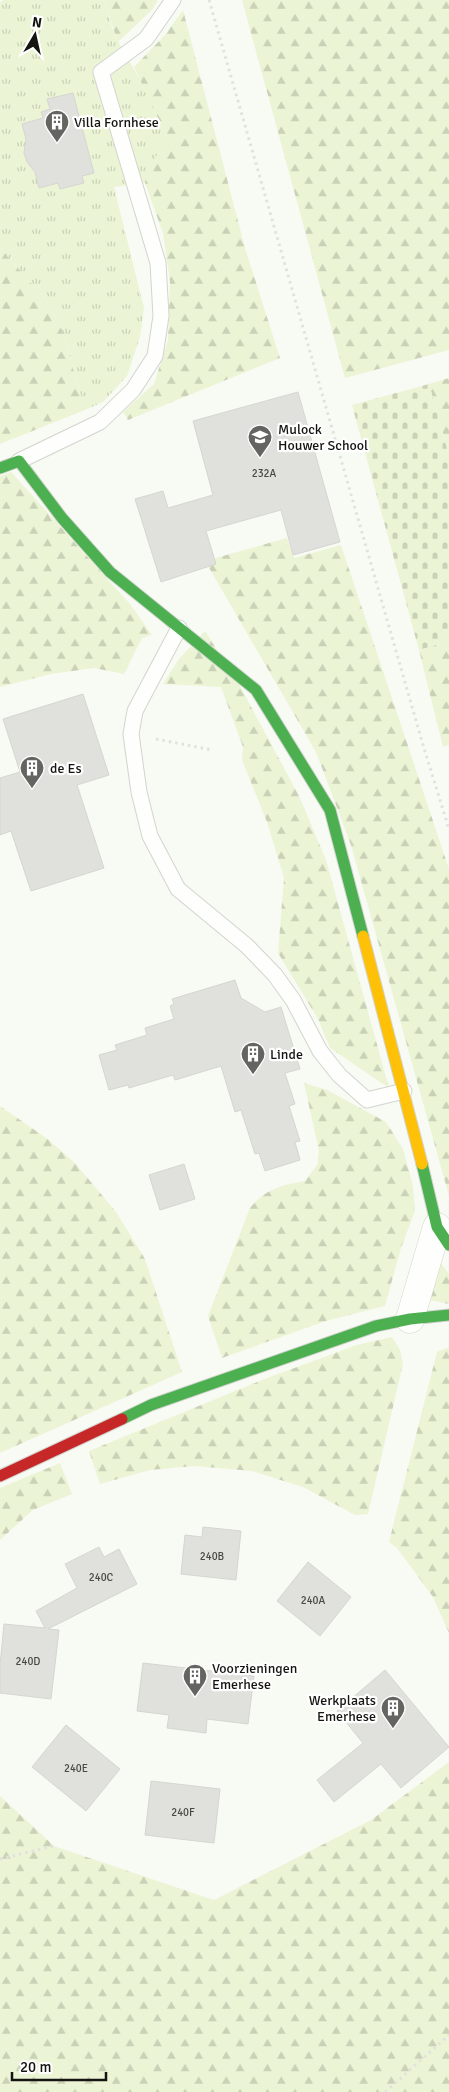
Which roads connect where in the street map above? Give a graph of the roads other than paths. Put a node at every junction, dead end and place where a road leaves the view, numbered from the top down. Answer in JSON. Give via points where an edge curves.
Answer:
{"nodes":[{"id":1,"x":173,"y":0,"type":"edge"},
{"id":2,"x":19,"y":460,"type":"junction"},
{"id":3,"x":0,"y":468,"type":"edge"},
{"id":4,"x":179,"y":628,"type":"junction"},
{"id":5,"x":404,"y":1091,"type":"junction"},
{"id":6,"x":443,"y":1236,"type":"edge"},
{"id":7,"x":449,"y":1315,"type":"edge"},
{"id":8,"x":410,"y":1319,"type":"junction"},
{"id":9,"x":0,"y":1476,"type":"edge"}],
"edges":[{"from":1,"to":2,"type":"lane","via":[[146,39],[101,72],[158,263],[161,316],[154,356],[133,390],[100,422]]},
{"from":2,"to":3,"type":"street"},
{"from":2,"to":4,"type":"street","via":[[62,518],[110,572]]},
{"from":4,"to":5,"type":"street","via":[[256,690],[330,810]]},
{"from":4,"to":5,"type":"lane","via":[[134,711],[131,734],[139,792],[150,836],[178,889],[247,946],[275,975],[320,1051],[339,1075],[367,1100]]},
{"from":5,"to":6,"type":"street"},
{"from":6,"to":8,"type":"street"},
{"from":7,"to":8,"type":"street"},
{"from":8,"to":9,"type":"street","via":[[376,1326],[151,1405]]}]}
